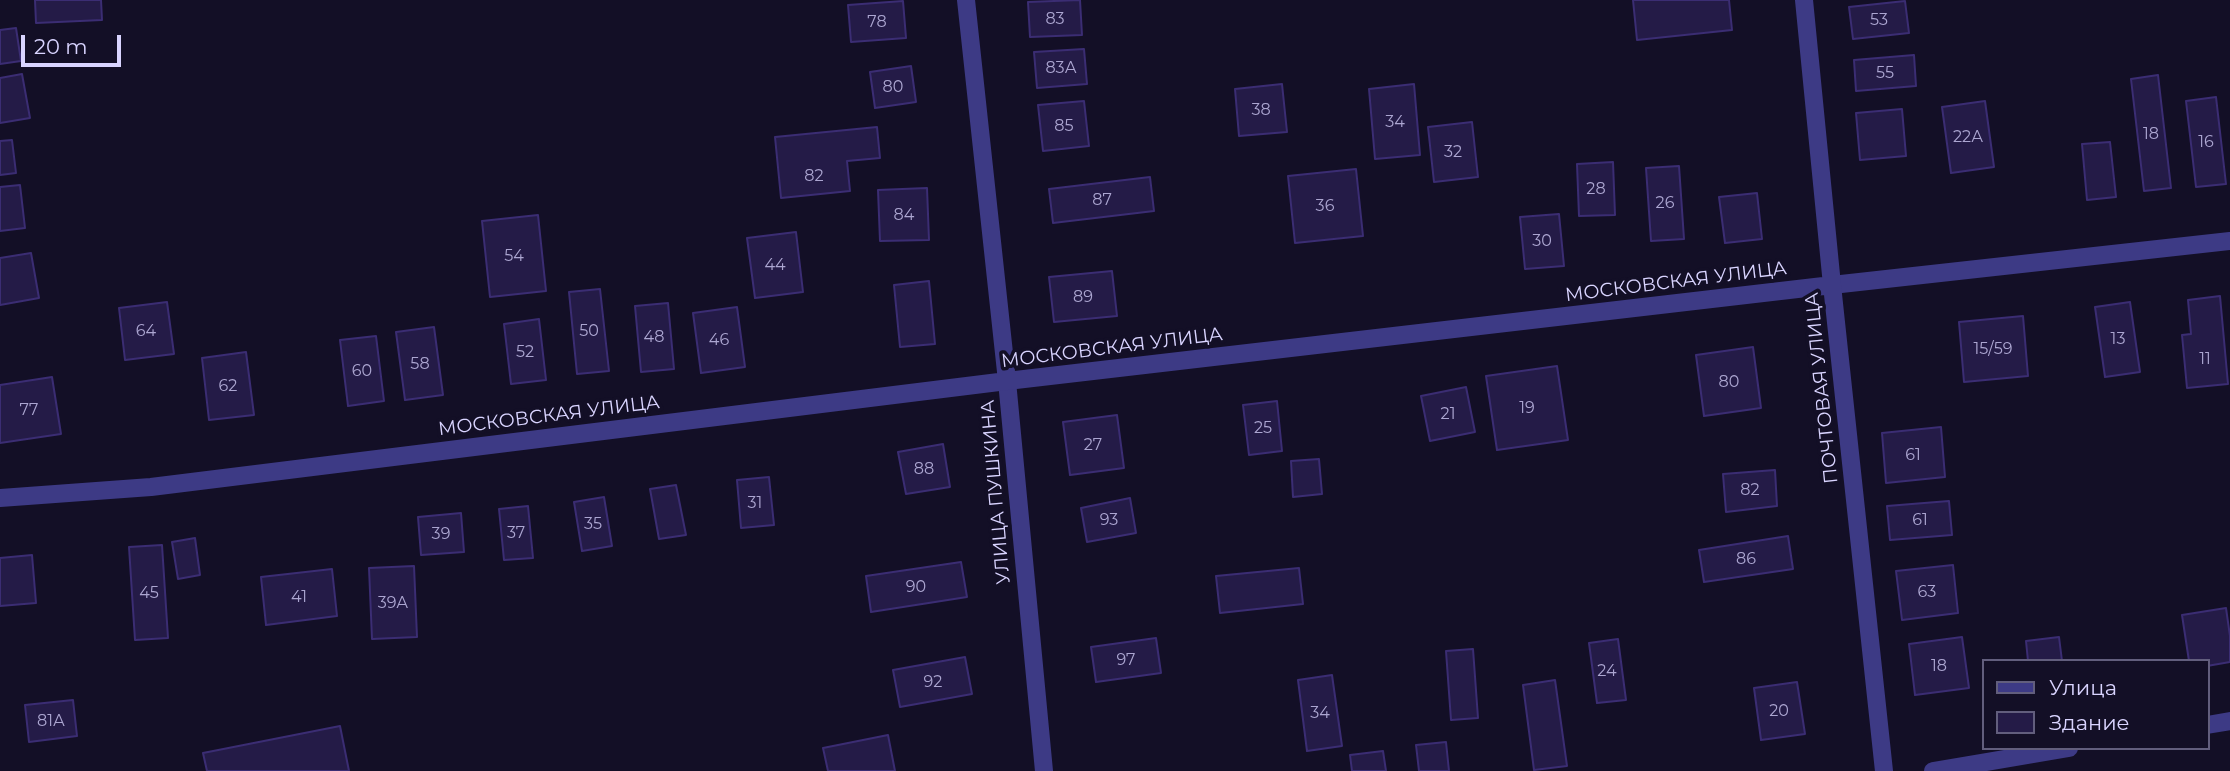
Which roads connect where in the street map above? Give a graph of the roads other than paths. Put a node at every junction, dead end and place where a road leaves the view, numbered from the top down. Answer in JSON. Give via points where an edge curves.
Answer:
{"nodes":[{"id":1,"x":966,"y":0,"type":"edge"},
{"id":2,"x":1804,"y":0,"type":"edge"},
{"id":3,"x":2230,"y":242,"type":"edge"},
{"id":4,"x":1832,"y":285,"type":"junction"},
{"id":5,"x":1007,"y":381,"type":"junction"},
{"id":6,"x":0,"y":498,"type":"edge"},
{"id":7,"x":2230,"y":721,"type":"edge"},
{"id":8,"x":2209,"y":725,"type":"edge"},
{"id":9,"x":2057,"y":750,"type":"edge"},
{"id":10,"x":1044,"y":771,"type":"edge"},
{"id":11,"x":1884,"y":771,"type":"edge"},
{"id":12,"x":1933,"y":771,"type":"edge"}],
"edges":[{"from":1,"to":5,"type":"street","name":"УЛИЦА ПУШКИНА"},
{"from":2,"to":4,"type":"street","name":"ПОЧТОВАЯ УЛИЦА"},
{"from":3,"to":4,"type":"street","name":"МОСКОВСКАЯ УЛИЦА"},
{"from":4,"to":5,"type":"street","name":"МОСКОВСКАЯ УЛИЦА"},
{"from":4,"to":11,"type":"street","name":"ПОЧТОВАЯ УЛИЦА"},
{"from":5,"to":6,"type":"street","name":"МОСКОВСКАЯ УЛИЦА","via":[[151,487]]},
{"from":5,"to":10,"type":"street","name":"УЛИЦА ПУШКИНА"},
{"from":7,"to":8,"type":"street"},
{"from":9,"to":12,"type":"street"}]}
